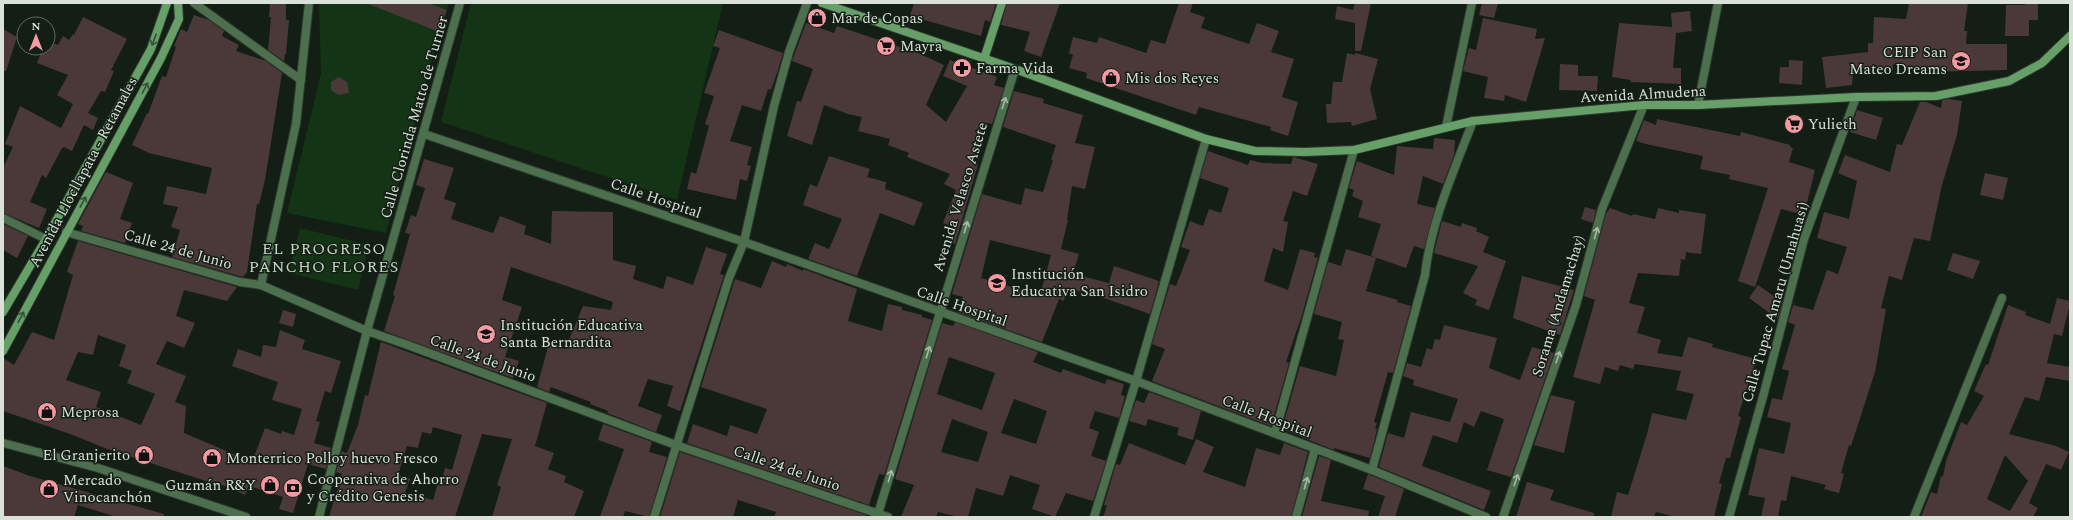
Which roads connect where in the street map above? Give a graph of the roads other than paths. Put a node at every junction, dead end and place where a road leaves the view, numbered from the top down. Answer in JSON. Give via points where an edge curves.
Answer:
{"nodes":[{"id":1,"x":167,"y":3,"type":"edge"},
{"id":2,"x":178,"y":3,"type":"edge"},
{"id":3,"x":194,"y":3,"type":"edge"},
{"id":4,"x":309,"y":3,"type":"edge"},
{"id":5,"x":460,"y":3,"type":"edge"},
{"id":6,"x":807,"y":3,"type":"edge"},
{"id":7,"x":822,"y":3,"type":"edge"},
{"id":8,"x":1002,"y":3,"type":"edge"},
{"id":9,"x":1472,"y":3,"type":"edge"},
{"id":10,"x":1718,"y":3,"type":"edge"},
{"id":11,"x":2070,"y":36,"type":"edge"},
{"id":12,"x":984,"y":59,"type":"junction"},
{"id":13,"x":1015,"y":69,"type":"junction"},
{"id":14,"x":301,"y":80,"type":"junction"},
{"id":15,"x":1856,"y":97,"type":"junction"},
{"id":16,"x":1698,"y":105,"type":"junction"},
{"id":17,"x":1644,"y":106,"type":"junction"},
{"id":18,"x":1473,"y":121,"type":"junction"},
{"id":19,"x":1446,"y":127,"type":"junction"},
{"id":20,"x":424,"y":134,"type":"junction"},
{"id":21,"x":1206,"y":139,"type":"junction"},
{"id":22,"x":1354,"y":150,"type":"junction"},
{"id":23,"x":3,"y":218,"type":"edge"},
{"id":24,"x":66,"y":232,"type":"junction"},
{"id":25,"x":46,"y":239,"type":"junction"},
{"id":26,"x":744,"y":242,"type":"junction"},
{"id":27,"x":261,"y":285,"type":"junction"},
{"id":28,"x":2002,"y":298,"type":"dead end"},
{"id":29,"x":3,"y":312,"type":"edge"},
{"id":30,"x":940,"y":313,"type":"junction"},
{"id":31,"x":367,"y":331,"type":"junction"},
{"id":32,"x":3,"y":351,"type":"edge"},
{"id":33,"x":1136,"y":381,"type":"junction"},
{"id":34,"x":1275,"y":433,"type":"junction"},
{"id":35,"x":3,"y":443,"type":"edge"},
{"id":36,"x":676,"y":445,"type":"junction"},
{"id":37,"x":1315,"y":449,"type":"junction"},
{"id":38,"x":1372,"y":470,"type":"junction"},
{"id":39,"x":878,"y":515,"type":"edge"},
{"id":40,"x":246,"y":517,"type":"edge"},
{"id":41,"x":319,"y":517,"type":"edge"},
{"id":42,"x":654,"y":517,"type":"edge"},
{"id":43,"x":888,"y":517,"type":"edge"},
{"id":44,"x":1094,"y":517,"type":"edge"},
{"id":45,"x":1296,"y":517,"type":"edge"},
{"id":46,"x":1486,"y":517,"type":"edge"},
{"id":47,"x":1504,"y":517,"type":"edge"},
{"id":48,"x":1729,"y":517,"type":"edge"},
{"id":49,"x":1914,"y":517,"type":"edge"}],
"edges":[{"from":1,"to":25,"type":"street","name":"Avenida Llocllapata - Retamales","one_way":true,"via":[[150,49]]},
{"from":24,"to":2,"type":"street","name":"Avenida Llocllapata - Retamales","one_way":true,"via":[[161,58],[179,19]]},
{"from":3,"to":14,"type":"street"},
{"from":4,"to":14,"type":"street"},
{"from":5,"to":20,"type":"street","name":"Calle Clorinda Matto de Turner"},
{"from":6,"to":26,"type":"street","via":[[789,52],[774,106]]},
{"from":7,"to":12,"type":"street"},
{"from":8,"to":12,"type":"street"},
{"from":9,"to":19,"type":"street"},
{"from":10,"to":16,"type":"street"},
{"from":11,"to":15,"type":"street","name":"Avenida Almudena","via":[[2042,62],[2009,81],[1936,96]]},
{"from":12,"to":13,"type":"street"},
{"from":13,"to":21,"type":"street"},
{"from":30,"to":13,"type":"street","name":"Avenida Velasco Astete","one_way":true},
{"from":14,"to":27,"type":"street","via":[[296,124]]},
{"from":15,"to":16,"type":"street","name":"Avenida Almudena"},
{"from":15,"to":48,"type":"street","name":"Calle Tupac Amaru (Umahuasi)","via":[[1804,239]]},
{"from":16,"to":17,"type":"street","name":"Avenida Almudena"},
{"from":17,"to":18,"type":"street","name":"Avenida Almudena"},
{"from":47,"to":17,"type":"street","name":"Sorama (Andamachay)","one_way":true,"via":[[1576,305],[1602,208]]},
{"from":18,"to":19,"type":"street","name":"Avenida Almudena"},
{"from":18,"to":38,"type":"street","via":[[1437,216],[1428,253],[1426,275]]},
{"from":19,"to":22,"type":"street","name":"Avenida Almudena"},
{"from":20,"to":26,"type":"street","name":"Calle Hospital"},
{"from":20,"to":31,"type":"street","name":"Calle Clorinda Matto de Turner"},
{"from":21,"to":22,"type":"street","name":"Avenida Almudena","via":[[1255,151]]},
{"from":21,"to":33,"type":"street"},
{"from":22,"to":34,"type":"street"},
{"from":23,"to":25,"type":"street"},
{"from":24,"to":27,"type":"street","name":"Calle 24 de Junio","via":[[240,282]]},
{"from":32,"to":24,"type":"street","name":"Avenida Llocllapata - Retamales","one_way":true},
{"from":25,"to":29,"type":"street","name":"Avenida Llocllapata - Retamales"},
{"from":26,"to":30,"type":"street","name":"Calle Hospital"},
{"from":26,"to":36,"type":"street","via":[[729,278]]},
{"from":27,"to":31,"type":"street","name":"Calle 24 de Junio"},
{"from":28,"to":49,"type":"street"},
{"from":30,"to":33,"type":"street","name":"Calle Hospital"},
{"from":39,"to":30,"type":"street","name":"Avenida Velasco Astete","one_way":true},
{"from":31,"to":36,"type":"street","name":"Calle 24 de Junio"},
{"from":31,"to":41,"type":"street","name":"Calle Clorinda Matto de Turner"},
{"from":33,"to":34,"type":"street","name":"Calle Hospital"},
{"from":33,"to":44,"type":"street"},
{"from":34,"to":37,"type":"street","name":"Calle Hospital"},
{"from":35,"to":40,"type":"street","via":[[98,468]]},
{"from":36,"to":39,"type":"street","name":"Calle 24 de Junio"},
{"from":36,"to":42,"type":"street"},
{"from":37,"to":38,"type":"street","name":"Calle Hospital"},
{"from":45,"to":37,"type":"street","one_way":true},
{"from":38,"to":46,"type":"street","name":"Calle Hospital"},
{"from":39,"to":43,"type":"street","name":"Calle 24 de Junio"}]}
